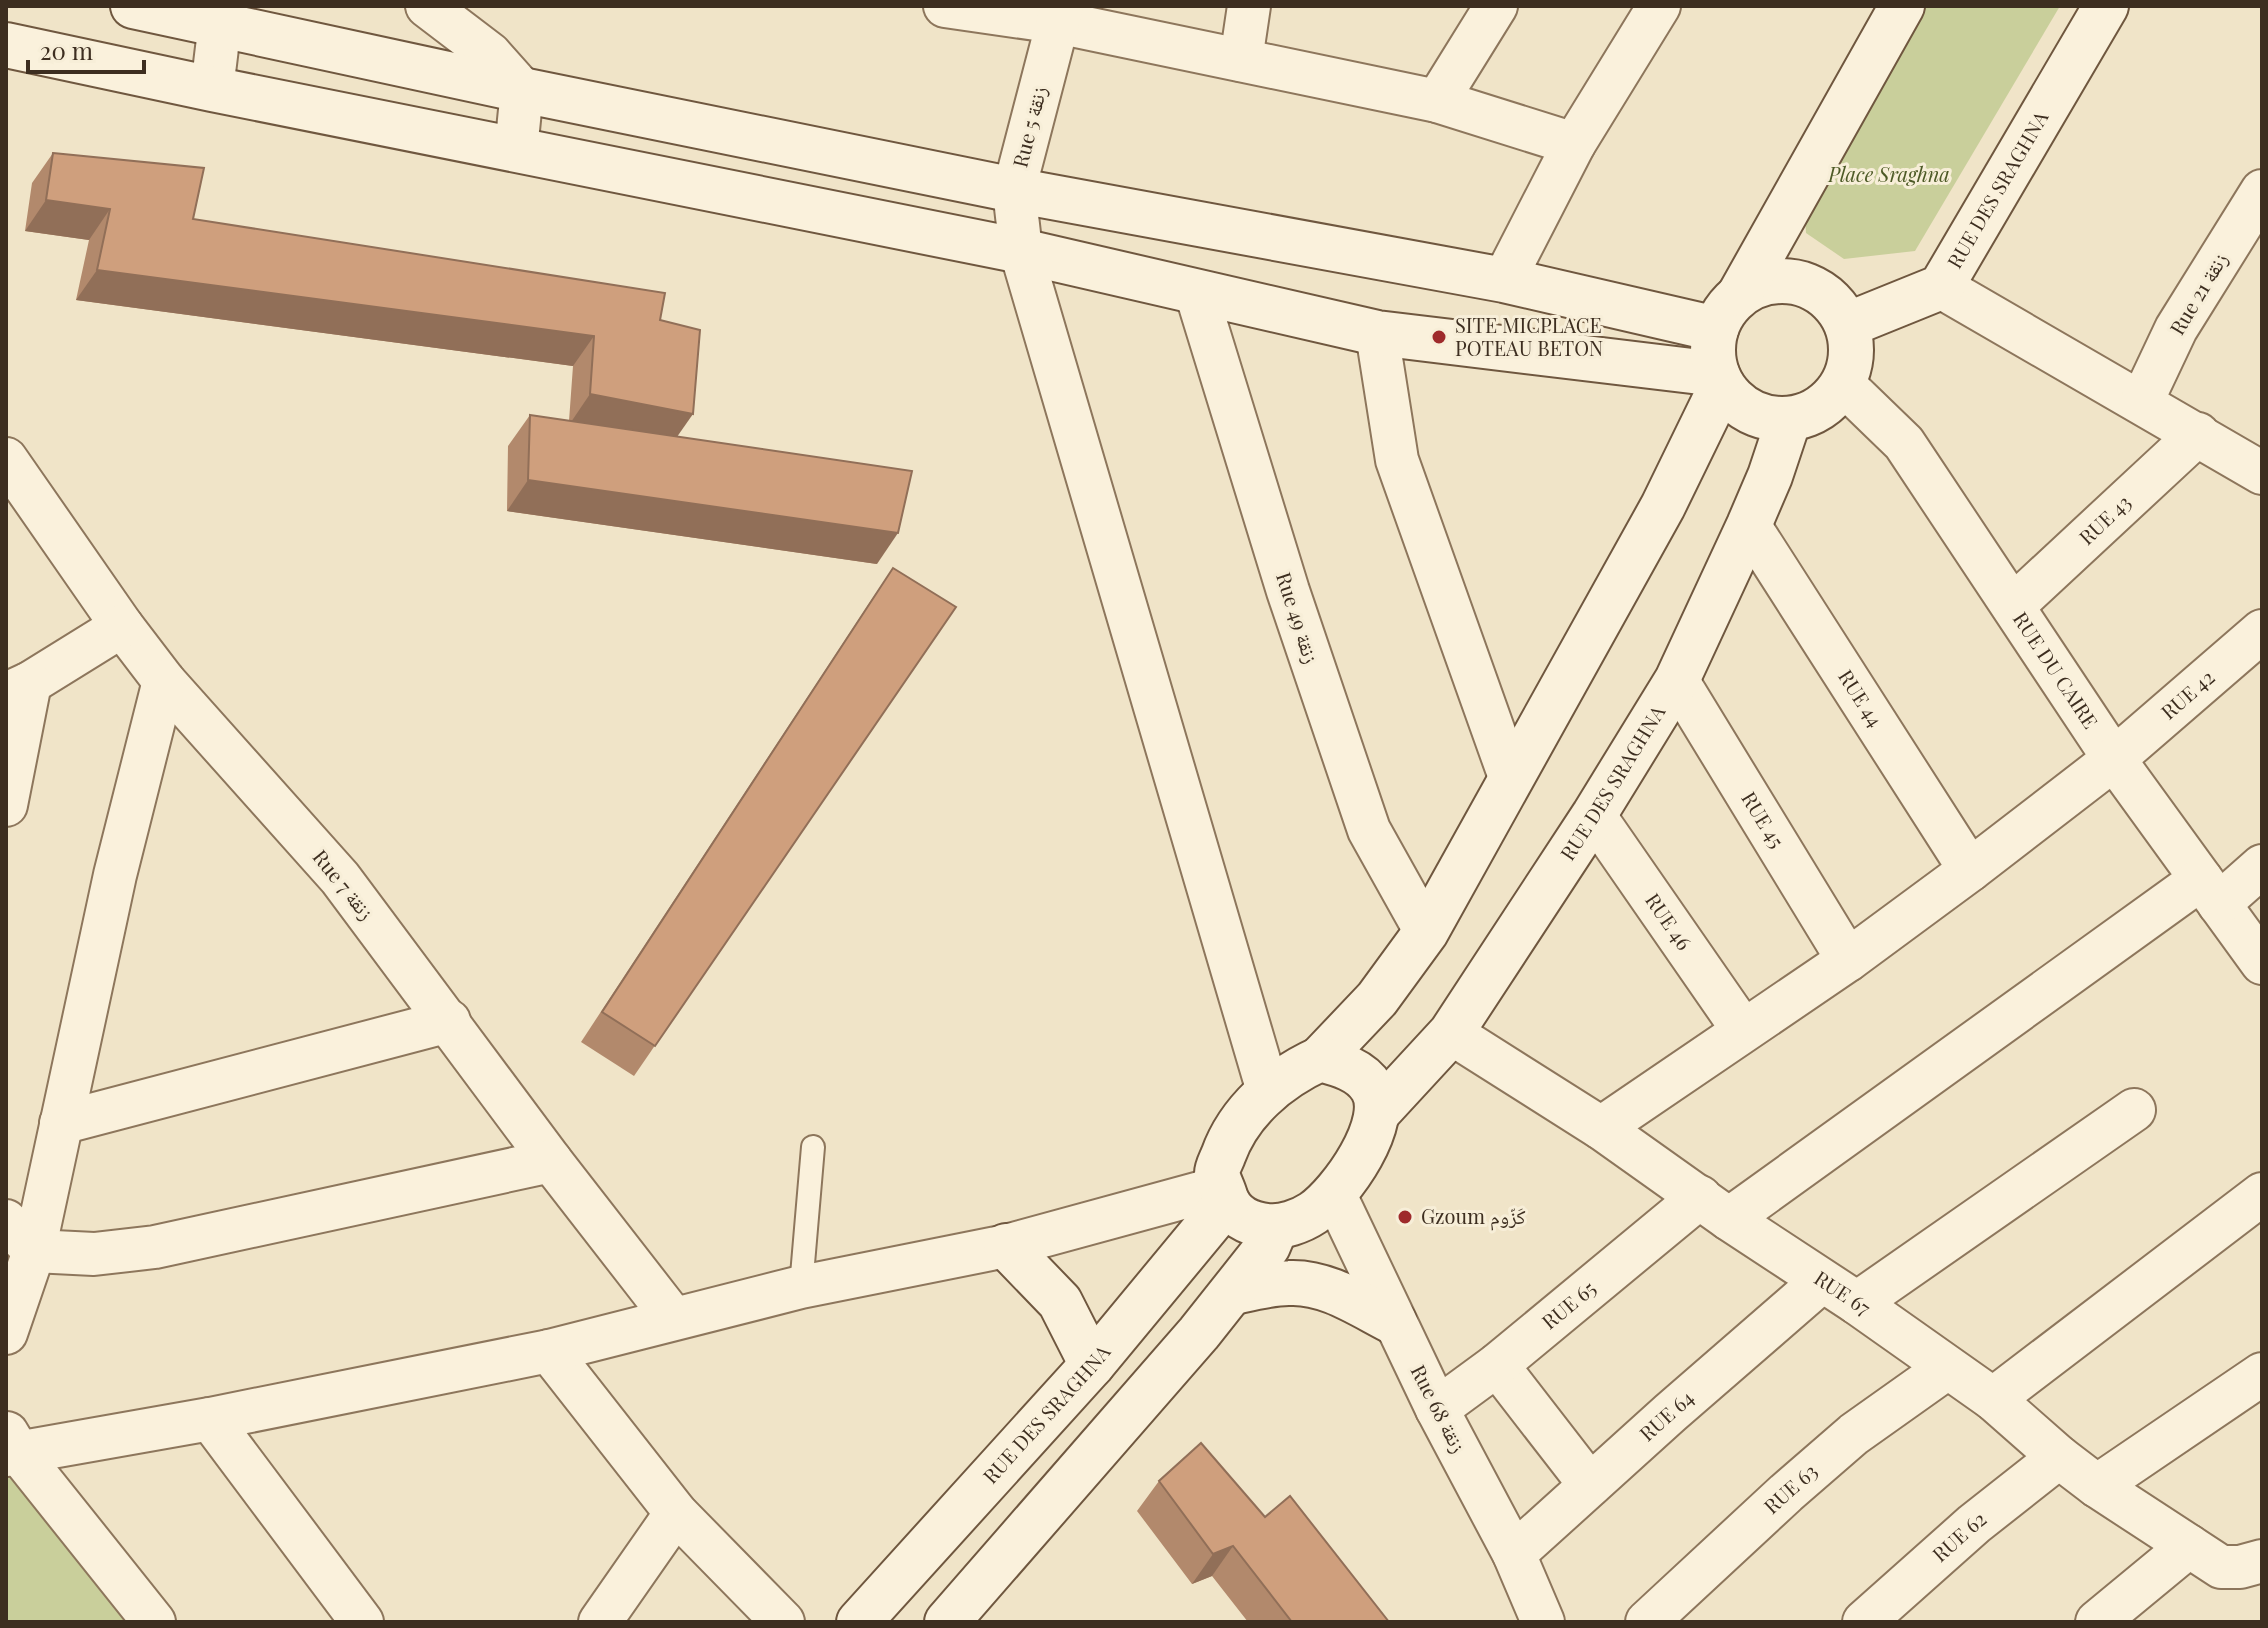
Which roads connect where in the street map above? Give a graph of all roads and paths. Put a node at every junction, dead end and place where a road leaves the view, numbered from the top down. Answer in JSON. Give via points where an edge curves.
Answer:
{"nodes":[{"id":1,"x":133,"y":6,"type":"edge"},
{"id":2,"x":427,"y":6,"type":"edge"},
{"id":3,"x":945,"y":6,"type":"edge"},
{"id":4,"x":1249,"y":6,"type":"edge"},
{"id":5,"x":1496,"y":6,"type":"edge"},
{"id":6,"x":1659,"y":6,"type":"edge"},
{"id":7,"x":1902,"y":6,"type":"edge"},
{"id":8,"x":2106,"y":6,"type":"edge"},
{"id":9,"x":216,"y":12,"type":"edge"},
{"id":10,"x":1060,"y":14,"type":"edge"},
{"id":11,"x":6,"y":45,"type":"edge"},
{"id":12,"x":1241,"y":60,"type":"junction"},
{"id":13,"x":212,"y":89,"type":"junction"},
{"id":14,"x":522,"y":90,"type":"junction"},
{"id":15,"x":1437,"y":101,"type":"junction"},
{"id":16,"x":1574,"y":144,"type":"junction"},
{"id":17,"x":516,"y":150,"type":"junction"},
{"id":18,"x":1014,"y":190,"type":"junction"},
{"id":19,"x":2262,"y":191,"type":"edge"},
{"id":20,"x":1021,"y":251,"type":"junction"},
{"id":21,"x":1504,"y":280,"type":"junction"},
{"id":22,"x":1941,"y":287,"type":"junction"},
{"id":23,"x":1196,"y":292,"type":"junction"},
{"id":24,"x":1740,"y":294,"type":"junction"},
{"id":25,"x":1847,"y":325,"type":"junction"},
{"id":26,"x":1716,"y":329,"type":"junction"},
{"id":27,"x":1377,"y":333,"type":"junction"},
{"id":28,"x":1719,"y":379,"type":"junction"},
{"id":29,"x":1843,"y":384,"type":"junction"},
{"id":30,"x":2142,"y":401,"type":"junction"},
{"id":31,"x":1789,"y":419,"type":"junction"},
{"id":32,"x":2198,"y":434,"type":"junction"},
{"id":33,"x":6,"y":459,"type":"edge"},
{"id":34,"x":2262,"y":473,"type":"edge"},
{"id":35,"x":1749,"y":525,"type":"junction"},
{"id":36,"x":2013,"y":606,"type":"junction"},
{"id":37,"x":122,"y":626,"type":"junction"},
{"id":38,"x":2262,"y":631,"type":"edge"},
{"id":39,"x":1677,"y":680,"type":"junction"},
{"id":40,"x":164,"y":681,"type":"junction"},
{"id":41,"x":18,"y":689,"type":"edge"},
{"id":42,"x":2114,"y":759,"type":"junction"},
{"id":43,"x":1511,"y":780,"type":"junction"},
{"id":44,"x":6,"y":805,"type":"edge"},
{"id":45,"x":1594,"y":815,"type":"junction"},
{"id":46,"x":2262,"y":866,"type":"edge"},
{"id":47,"x":1970,"y":870,"type":"junction"},
{"id":48,"x":2210,"y":892,"type":"junction"},
{"id":49,"x":1426,"y":932,"type":"junction"},
{"id":50,"x":1848,"y":960,"type":"junction"},
{"id":51,"x":2262,"y":963,"type":"edge"},
{"id":52,"x":449,"y":1021,"type":"junction"},
{"id":53,"x":1743,"y":1030,"type":"junction"},
{"id":54,"x":1451,"y":1033,"type":"junction"},
{"id":55,"x":1320,"y":1059,"type":"junction"},
{"id":56,"x":1268,"y":1091,"type":"junction"},
{"id":57,"x":2134,"y":1110,"type":"dead end"},
{"id":58,"x":1379,"y":1111,"type":"junction"},
{"id":59,"x":61,"y":1123,"type":"junction"},
{"id":60,"x":1601,"y":1128,"type":"junction"},
{"id":61,"x":813,"y":1147,"type":"dead end"},
{"id":62,"x":551,"y":1161,"type":"junction"},
{"id":63,"x":1225,"y":1194,"type":"junction"},
{"id":64,"x":2262,"y":1194,"type":"edge"},
{"id":65,"x":1335,"y":1195,"type":"junction"},
{"id":66,"x":1715,"y":1208,"type":"junction"},
{"id":67,"x":6,"y":1221,"type":"edge"},
{"id":68,"x":1276,"y":1227,"type":"junction"},
{"id":69,"x":1006,"y":1246,"type":"junction"},
{"id":70,"x":34,"y":1251,"type":"junction"},
{"id":71,"x":1822,"y":1281,"type":"junction"},
{"id":72,"x":801,"y":1287,"type":"junction"},
{"id":73,"x":1234,"y":1292,"type":"junction"},
{"id":74,"x":1857,"y":1303,"type":"junction"},
{"id":75,"x":673,"y":1318,"type":"junction"},
{"id":76,"x":1394,"y":1322,"type":"junction"},
{"id":77,"x":6,"y":1333,"type":"edge"},
{"id":78,"x":549,"y":1351,"type":"junction"},
{"id":79,"x":1092,"y":1365,"type":"junction"},
{"id":80,"x":1497,"y":1365,"type":"junction"},
{"id":81,"x":1947,"y":1368,"type":"junction"},
{"id":82,"x":2262,"y":1374,"type":"edge"},
{"id":83,"x":1993,"y":1399,"type":"junction"},
{"id":84,"x":1437,"y":1409,"type":"junction"},
{"id":85,"x":210,"y":1419,"type":"junction"},
{"id":86,"x":10,"y":1447,"type":"edge"},
{"id":87,"x":2059,"y":1457,"type":"junction"},
{"id":88,"x":1590,"y":1485,"type":"junction"},
{"id":89,"x":2097,"y":1486,"type":"junction"},
{"id":90,"x":676,"y":1513,"type":"junction"},
{"id":91,"x":1514,"y":1554,"type":"junction"},
{"id":92,"x":2205,"y":1556,"type":"junction"},
{"id":93,"x":2262,"y":1561,"type":"edge"},
{"id":94,"x":154,"y":1622,"type":"edge"},
{"id":95,"x":362,"y":1622,"type":"edge"},
{"id":96,"x":600,"y":1622,"type":"edge"},
{"id":97,"x":783,"y":1622,"type":"edge"},
{"id":98,"x":859,"y":1622,"type":"edge"},
{"id":99,"x":947,"y":1622,"type":"edge"},
{"id":100,"x":1543,"y":1622,"type":"edge"},
{"id":101,"x":1647,"y":1622,"type":"edge"},
{"id":102,"x":1864,"y":1622,"type":"edge"},
{"id":103,"x":2097,"y":1622,"type":"edge"}],
"edges":[{"from":1,"to":9,"type":"street"},
{"from":2,"to":14,"type":"street","via":[[490,54]]},
{"from":3,"to":10,"type":"street"},
{"from":4,"to":12,"type":"street"},
{"from":5,"to":15,"type":"street"},
{"from":6,"to":16,"type":"street"},
{"from":7,"to":24,"type":"street"},
{"from":8,"to":22,"type":"street","name":"RUE DES SRAGHNA"},
{"from":9,"to":13,"type":"street"},
{"from":9,"to":14,"type":"street"},
{"from":10,"to":12,"type":"street"},
{"from":10,"to":18,"type":"street","name":"Rue 5 زنقة"},
{"from":11,"to":13,"type":"street"},
{"from":12,"to":15,"type":"street"},
{"from":13,"to":17,"type":"street"},
{"from":14,"to":17,"type":"street"},
{"from":14,"to":18,"type":"street"},
{"from":15,"to":16,"type":"street"},
{"from":16,"to":21,"type":"street"},
{"from":17,"to":20,"type":"street"},
{"from":18,"to":20,"type":"street","name":"Rue 5 زنقة"},
{"from":18,"to":21,"type":"street"},
{"from":19,"to":30,"type":"street","name":"Rue 21 زنقة","via":[[2176,329]]},
{"from":20,"to":23,"type":"street"},
{"from":20,"to":56,"type":"street","name":"Rue 5 زنقة"},
{"from":21,"to":26,"type":"street"},
{"from":22,"to":25,"type":"street","name":"RUE DES SRAGHNA"},
{"from":22,"to":30,"type":"street"},
{"from":23,"to":27,"type":"street"},
{"from":23,"to":49,"type":"street","name":"Rue 49 زنقة","via":[[1369,830]]},
{"from":24,"to":25,"type":"street","via":[[1780,280],[1801,283],[1820,292]]},
{"from":24,"to":26,"type":"street"},
{"from":25,"to":29,"type":"street","via":[[1850,365]]},
{"from":26,"to":28,"type":"street","via":[[1712,349]]},
{"from":27,"to":28,"type":"street"},
{"from":27,"to":43,"type":"street","via":[[1397,460]]},
{"from":28,"to":31,"type":"street","via":[[1748,411]]},
{"from":28,"to":43,"type":"street","via":[[1663,506]]},
{"from":29,"to":31,"type":"street","via":[[1814,412]]},
{"from":29,"to":36,"type":"street","name":"RUE DU CAIRE","via":[[1904,443]]},
{"from":30,"to":32,"type":"street"},
{"from":31,"to":35,"type":"street","name":"RUE DES SRAGHNA"},
{"from":32,"to":34,"type":"street"},
{"from":32,"to":36,"type":"street","name":"RUE 43"},
{"from":33,"to":37,"type":"street","name":"Rue 7 زنقة"},
{"from":35,"to":39,"type":"street","name":"RUE DES SRAGHNA"},
{"from":35,"to":47,"type":"street","name":"RUE 44"},
{"from":36,"to":42,"type":"street","name":"RUE DU CAIRE"},
{"from":37,"to":40,"type":"street","name":"Rue 7 زنقة"},
{"from":37,"to":41,"type":"street"},
{"from":38,"to":42,"type":"street","name":"RUE 42"},
{"from":39,"to":45,"type":"street","name":"RUE DES SRAGHNA"},
{"from":39,"to":50,"type":"street","name":"RUE 45"},
{"from":40,"to":52,"type":"street","name":"Rue 7 زنقة","via":[[340,878]]},
{"from":40,"to":59,"type":"street"},
{"from":41,"to":44,"type":"street"},
{"from":42,"to":47,"type":"street","name":"RUE 42"},
{"from":42,"to":48,"type":"street","name":"RUE DU CAIRE"},
{"from":43,"to":49,"type":"street"},
{"from":45,"to":53,"type":"street","name":"RUE 46"},
{"from":45,"to":54,"type":"street","name":"RUE DES SRAGHNA"},
{"from":46,"to":48,"type":"street","name":"RUE 65"},
{"from":47,"to":50,"type":"street","name":"RUE 42"},
{"from":48,"to":51,"type":"street","name":"RUE DU CAIRE"},
{"from":48,"to":66,"type":"street","name":"RUE 65"},
{"from":49,"to":55,"type":"street","via":[[1377,999]]},
{"from":50,"to":53,"type":"street","name":"RUE 42"},
{"from":52,"to":59,"type":"street"},
{"from":52,"to":62,"type":"street","name":"Rue 7 زنقة"},
{"from":53,"to":60,"type":"street","name":"RUE 42"},
{"from":54,"to":58,"type":"street","name":"RUE DES SRAGHNA"},
{"from":54,"to":60,"type":"street","name":"RUE 67"},
{"from":55,"to":56,"type":"street"},
{"from":55,"to":58,"type":"street","via":[[1358,1074],[1372,1087]]},
{"from":56,"to":63,"type":"street","via":[[1228,1142],[1217,1172]]},
{"from":57,"to":74,"type":"street"},
{"from":58,"to":65,"type":"street","via":[[1364,1151]]},
{"from":59,"to":70,"type":"street"},
{"from":60,"to":66,"type":"street","name":"RUE 67"},
{"from":61,"to":72,"type":"lane"},
{"from":62,"to":70,"type":"street","via":[[155,1247],[94,1254]]},
{"from":62,"to":75,"type":"street","name":"Rue 7 زنقة"},
{"from":63,"to":68,"type":"street","via":[[1244,1220]]},
{"from":63,"to":69,"type":"street"},
{"from":63,"to":79,"type":"street","name":"RUE DES SRAGHNA"},
{"from":64,"to":83,"type":"street"},
{"from":65,"to":68,"type":"street","via":[[1313,1213]]},
{"from":65,"to":76,"type":"street","name":"Rue 68 زنقة"},
{"from":66,"to":71,"type":"street","name":"RUE 67"},
{"from":66,"to":80,"type":"street","name":"RUE 65"},
{"from":67,"to":70,"type":"street"},
{"from":68,"to":73,"type":"street"},
{"from":69,"to":72,"type":"street"},
{"from":69,"to":79,"type":"street","via":[[1060,1302]]},
{"from":70,"to":77,"type":"street"},
{"from":71,"to":74,"type":"street","name":"RUE 67"},
{"from":71,"to":88,"type":"street","name":"RUE 64"},
{"from":72,"to":75,"type":"street"},
{"from":73,"to":76,"type":"street","via":[[1292,1282],[1316,1285]]},
{"from":73,"to":99,"type":"street"},
{"from":74,"to":81,"type":"street","name":"RUE 67"},
{"from":75,"to":78,"type":"street"},
{"from":76,"to":84,"type":"street","name":"Rue 68 زنقة"},
{"from":78,"to":85,"type":"street"},
{"from":78,"to":90,"type":"street"},
{"from":79,"to":98,"type":"street","name":"RUE DES SRAGHNA"},
{"from":80,"to":84,"type":"street","name":"RUE 65"},
{"from":80,"to":88,"type":"street"},
{"from":81,"to":83,"type":"street","name":"RUE 67"},
{"from":81,"to":101,"type":"street","name":"RUE 63","via":[[1854,1434]]},
{"from":82,"to":89,"type":"street"},
{"from":83,"to":87,"type":"street","name":"RUE 67"},
{"from":84,"to":91,"type":"street","name":"Rue 68 زنقة"},
{"from":85,"to":86,"type":"street"},
{"from":85,"to":95,"type":"street"},
{"from":86,"to":94,"type":"street"},
{"from":87,"to":89,"type":"street","name":"RUE 67"},
{"from":87,"to":102,"type":"street","name":"RUE 62"},
{"from":88,"to":91,"type":"street","name":"RUE 64"},
{"from":89,"to":92,"type":"street","name":"RUE 67"},
{"from":90,"to":96,"type":"street"},
{"from":90,"to":97,"type":"street"},
{"from":91,"to":100,"type":"street","name":"Rue 68 زنقة"},
{"from":92,"to":93,"type":"street","via":[[2240,1567]]},
{"from":92,"to":103,"type":"street"}]}
